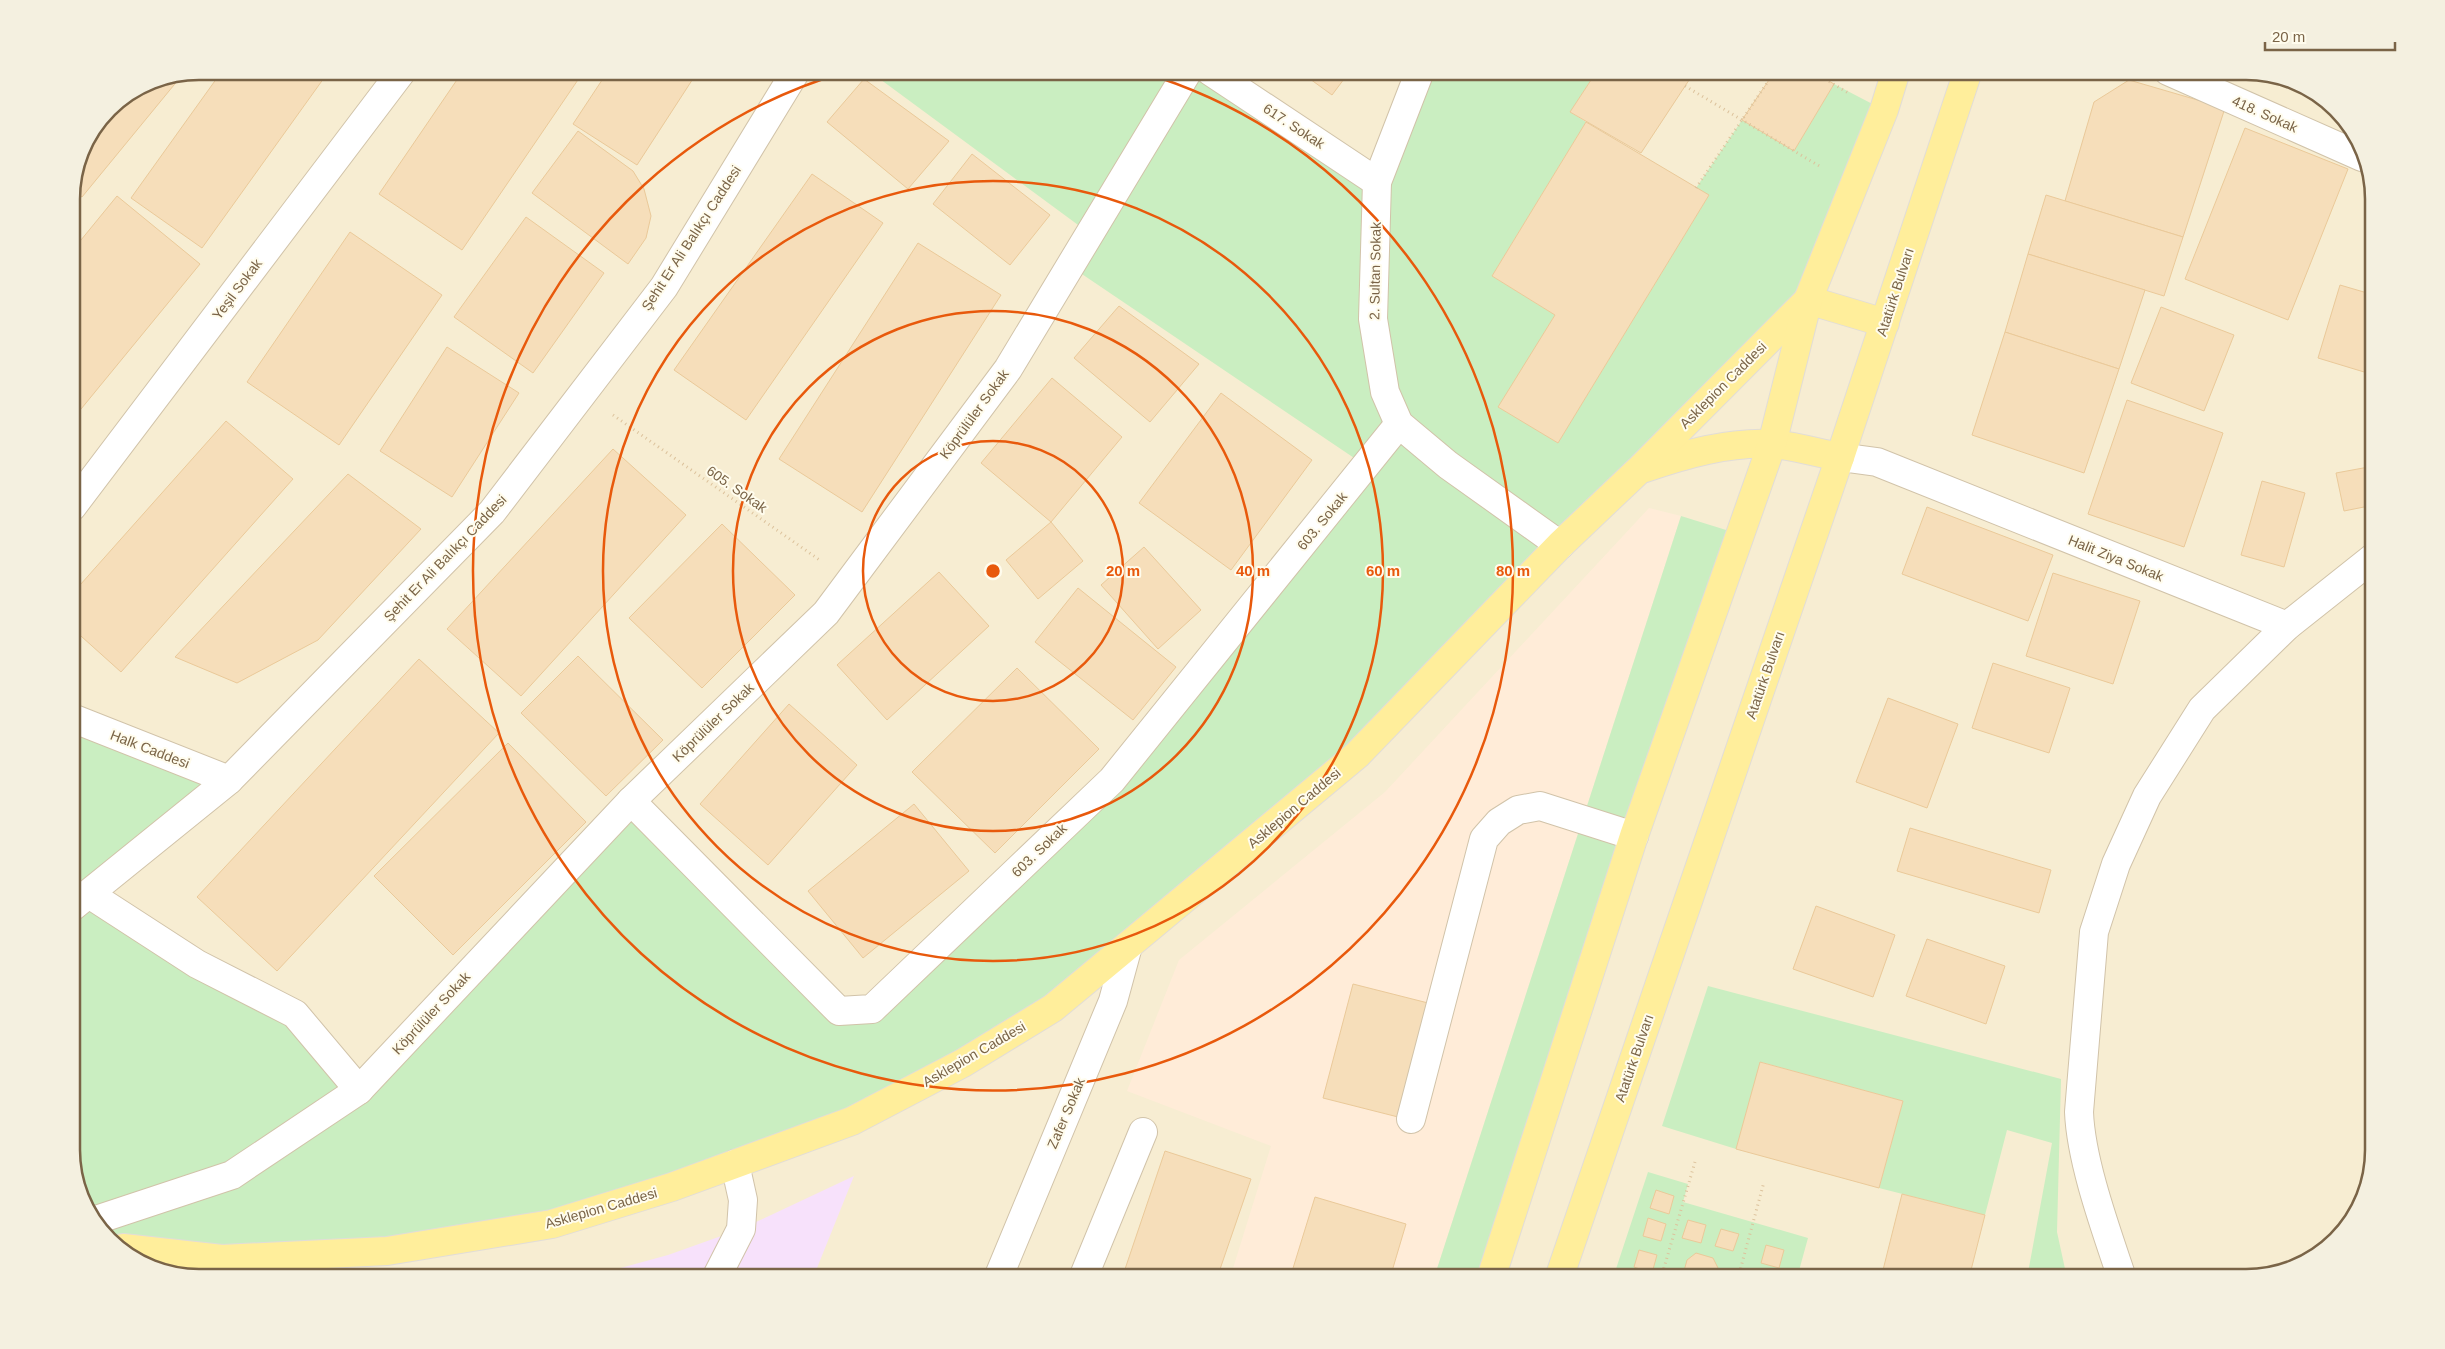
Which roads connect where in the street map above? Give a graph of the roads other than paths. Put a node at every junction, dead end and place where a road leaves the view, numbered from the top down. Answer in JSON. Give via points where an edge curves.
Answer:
{"nodes":[{"id":1,"x":395,"y":80,"type":"edge"},
{"id":2,"x":790,"y":80,"type":"edge"},
{"id":3,"x":1183,"y":80,"type":"edge"},
{"id":4,"x":1224,"y":80,"type":"edge"},
{"id":5,"x":1417,"y":80,"type":"edge"},
{"id":6,"x":1893,"y":80,"type":"edge"},
{"id":7,"x":1965,"y":80,"type":"edge"},
{"id":8,"x":2188,"y":80,"type":"edge"},
{"id":9,"x":2356,"y":155,"type":"edge"},
{"id":10,"x":1377,"y":182,"type":"junction"},
{"id":11,"x":1808,"y":300,"type":"junction"},
{"id":12,"x":1885,"y":323,"type":"junction"},
{"id":13,"x":1400,"y":424,"type":"junction"},
{"id":14,"x":1772,"y":444,"type":"junction"},
{"id":15,"x":1840,"y":457,"type":"junction"},
{"id":16,"x":1639,"y":470,"type":"junction"},
{"id":17,"x":80,"y":496,"type":"edge"},
{"id":18,"x":1560,"y":545,"type":"junction"},
{"id":19,"x":2365,"y":564,"type":"edge"},
{"id":20,"x":2287,"y":626,"type":"junction"},
{"id":21,"x":80,"y":721,"type":"edge"},
{"id":22,"x":228,"y":780,"type":"junction"},
{"id":23,"x":631,"y":801,"type":"junction"},
{"id":24,"x":1634,"y":836,"type":"junction"},
{"id":25,"x":80,"y":901,"type":"edge"},
{"id":26,"x":1128,"y":946,"type":"junction"},
{"id":27,"x":359,"y":1090,"type":"junction"},
{"id":28,"x":1411,"y":1119,"type":"dead end"},
{"id":29,"x":1143,"y":1132,"type":"dead end"},
{"id":30,"x":735,"y":1164,"type":"junction"},
{"id":31,"x":102,"y":1218,"type":"edge"},
{"id":32,"x":133,"y":1249,"type":"edge"},
{"id":33,"x":721,"y":1269,"type":"edge"},
{"id":34,"x":1002,"y":1269,"type":"edge"},
{"id":35,"x":1087,"y":1269,"type":"edge"},
{"id":36,"x":1494,"y":1269,"type":"edge"},
{"id":37,"x":1562,"y":1269,"type":"edge"},
{"id":38,"x":2119,"y":1269,"type":"edge"}],
"edges":[{"from":1,"to":17,"type":"street","name":"Yeşil Sokak"},
{"from":2,"to":22,"type":"street","name":"Şehit Er Ali Balıkçı Caddesi","via":[[664,287],[492,512]]},
{"from":3,"to":23,"type":"street","name":"Köprülüler Sokak","via":[[1008,369],[826,613]]},
{"from":4,"to":10,"type":"street","name":"617. Sokak"},
{"from":5,"to":10,"type":"street","name":"2. Sultan Sokak"},
{"from":6,"to":11,"type":"main road"},
{"from":7,"to":12,"type":"main road","name":"Atatürk Bulvarı"},
{"from":8,"to":9,"type":"street","name":"418. Sokak"},
{"from":10,"to":13,"type":"street","name":"2. Sultan Sokak","via":[[1373,319],[1384,392]]},
{"from":11,"to":12,"type":"main road"},
{"from":11,"to":14,"type":"main road"},
{"from":11,"to":16,"type":"main road","name":"Asklepion Caddesi"},
{"from":12,"to":15,"type":"main road","name":"Atatürk Bulvarı"},
{"from":13,"to":18,"type":"street","name":"2. Sultan Sokak","via":[[1448,465]]},
{"from":13,"to":23,"type":"street","name":"603. Sokak","via":[[1112,780],[872,1009],[840,1011]]},
{"from":14,"to":15,"type":"main road","name":"Asklepion Caddesi"},
{"from":14,"to":16,"type":"main road","name":"Asklepion Caddesi","via":[[1718,446]]},
{"from":14,"to":24,"type":"main road"},
{"from":15,"to":20,"type":"street","name":"Halit Ziya Sokak","via":[[1877,462]]},
{"from":15,"to":37,"type":"main road","name":"Atatürk Bulvarı"},
{"from":16,"to":18,"type":"main road","name":"Asklepion Caddesi"},
{"from":18,"to":26,"type":"main road","name":"Asklepion Caddesi","via":[[1357,755]]},
{"from":19,"to":20,"type":"street"},
{"from":20,"to":38,"type":"street","via":[[2202,709],[2184,737],[2147,796],[2116,864],[2094,932],[2080,1133]]},
{"from":21,"to":22,"type":"street","name":"Halk Caddesi"},
{"from":22,"to":25,"type":"street","name":"Şehit Er Ali Balıkçı Caddesi"},
{"from":23,"to":27,"type":"street","name":"Köprülüler Sokak"},
{"from":24,"to":28,"type":"street","via":[[1540,806],[1518,810],[1499,822],[1484,838]]},
{"from":24,"to":36,"type":"main road"},
{"from":25,"to":27,"type":"street","via":[[295,1014]]},
{"from":26,"to":30,"type":"main road","name":"Asklepion Caddesi","via":[[1053,1008],[963,1063],[852,1121]]},
{"from":26,"to":34,"type":"street","name":"Zafer Sokak","via":[[1113,1001]]},
{"from":27,"to":31,"type":"street","name":"Köprülüler Sokak","via":[[232,1175]]},
{"from":29,"to":35,"type":"street"},
{"from":30,"to":32,"type":"main road","name":"Asklepion Caddesi","via":[[552,1224],[387,1251],[222,1259]]},
{"from":30,"to":33,"type":"street","via":[[743,1200],[742,1229]]}]}
